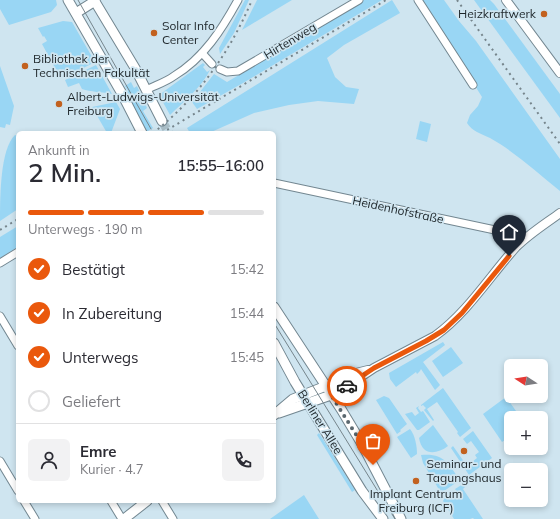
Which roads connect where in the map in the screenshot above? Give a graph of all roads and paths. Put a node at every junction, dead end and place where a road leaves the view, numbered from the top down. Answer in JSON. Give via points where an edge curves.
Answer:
{"nodes":[{"id":1,"x":95,"y":0,"type":"edge"},
{"id":2,"x":238,"y":0,"type":"edge"},
{"id":3,"x":359,"y":0,"type":"edge"},
{"id":4,"x":418,"y":0,"type":"edge"},
{"id":5,"x":506,"y":0,"type":"edge"},
{"id":6,"x":72,"y":1,"type":"edge"},
{"id":7,"x":76,"y":13,"type":"junction"},
{"id":8,"x":202,"y":53,"type":"junction"},
{"id":9,"x":212,"y":64,"type":"dead end"},
{"id":10,"x":220,"y":69,"type":"dead end"},
{"id":11,"x":560,"y":73,"type":"edge"},
{"id":12,"x":473,"y":85,"type":"dead end"},
{"id":13,"x":146,"y":90,"type":"junction"},
{"id":14,"x":162,"y":121,"type":"tunnel mouth"},
{"id":15,"x":141,"y":131,"type":"edge"},
{"id":16,"x":276,"y":183,"type":"edge"},
{"id":17,"x":560,"y":213,"type":"edge"},
{"id":18,"x":517,"y":246,"type":"junction"},
{"id":19,"x":16,"y":253,"type":"edge"},
{"id":20,"x":0,"y":263,"type":"edge"},
{"id":21,"x":276,"y":310,"type":"edge"},
{"id":22,"x":0,"y":316,"type":"edge"},
{"id":23,"x":16,"y":343,"type":"edge"},
{"id":24,"x":276,"y":347,"type":"edge"},
{"id":25,"x":374,"y":368,"type":"junction"},
{"id":26,"x":326,"y":386,"type":"junction"},
{"id":27,"x":331,"y":395,"type":"junction"},
{"id":28,"x":305,"y":399,"type":"junction"},
{"id":29,"x":276,"y":414,"type":"edge"},
{"id":30,"x":0,"y":461,"type":"edge"},
{"id":31,"x":16,"y":488,"type":"edge"},
{"id":32,"x":25,"y":503,"type":"edge"},
{"id":33,"x":112,"y":503,"type":"edge"},
{"id":34,"x":144,"y":503,"type":"edge"},
{"id":35,"x":163,"y":503,"type":"edge"},
{"id":36,"x":35,"y":519,"type":"edge"},
{"id":37,"x":123,"y":519,"type":"edge"},
{"id":38,"x":173,"y":519,"type":"edge"},
{"id":39,"x":382,"y":519,"type":"edge"},
{"id":40,"x":401,"y":519,"type":"edge"}],
"edges":[{"from":1,"to":7,"type":"main road"},
{"from":1,"to":13,"type":"main road"},
{"from":2,"to":8,"type":"street","via":[[224,25]]},
{"from":3,"to":10,"type":"street","name":"Hirtenweg","via":[[238,71],[227,72]]},
{"from":4,"to":12,"type":"street"},
{"from":5,"to":11,"type":"street"},
{"from":6,"to":7,"type":"main road"},
{"from":7,"to":15,"type":"main road"},
{"from":8,"to":9,"type":"street"},
{"from":8,"to":13,"type":"street","via":[[179,73]]},
{"from":13,"to":14,"type":"main road"},
{"from":16,"to":18,"type":"street","name":"Heidenhofstraße","via":[[495,230],[506,235]]},
{"from":17,"to":18,"type":"street"},
{"from":18,"to":25,"type":"street","via":[[450,324],[435,336]]},
{"from":19,"to":20,"type":"street"},
{"from":21,"to":26,"type":"main road","name":"Berliner Allee"},
{"from":22,"to":23,"type":"street"},
{"from":24,"to":28,"type":"main road","name":"Berliner Allee"},
{"from":25,"to":26,"type":"street","via":[[352,374]]},
{"from":25,"to":27,"type":"street"},
{"from":26,"to":27,"type":"main road","name":"Berliner Allee"},
{"from":26,"to":28,"type":"main road"},
{"from":27,"to":28,"type":"main road"},
{"from":27,"to":40,"type":"main road","name":"Berliner Allee","via":[[362,444]]},
{"from":28,"to":29,"type":"main road"},
{"from":28,"to":39,"type":"main road","name":"Berliner Allee"},
{"from":30,"to":31,"type":"street"},
{"from":32,"to":36,"type":"street"},
{"from":33,"to":37,"type":"street"},
{"from":34,"to":37,"type":"main road"},
{"from":35,"to":38,"type":"street"}]}
